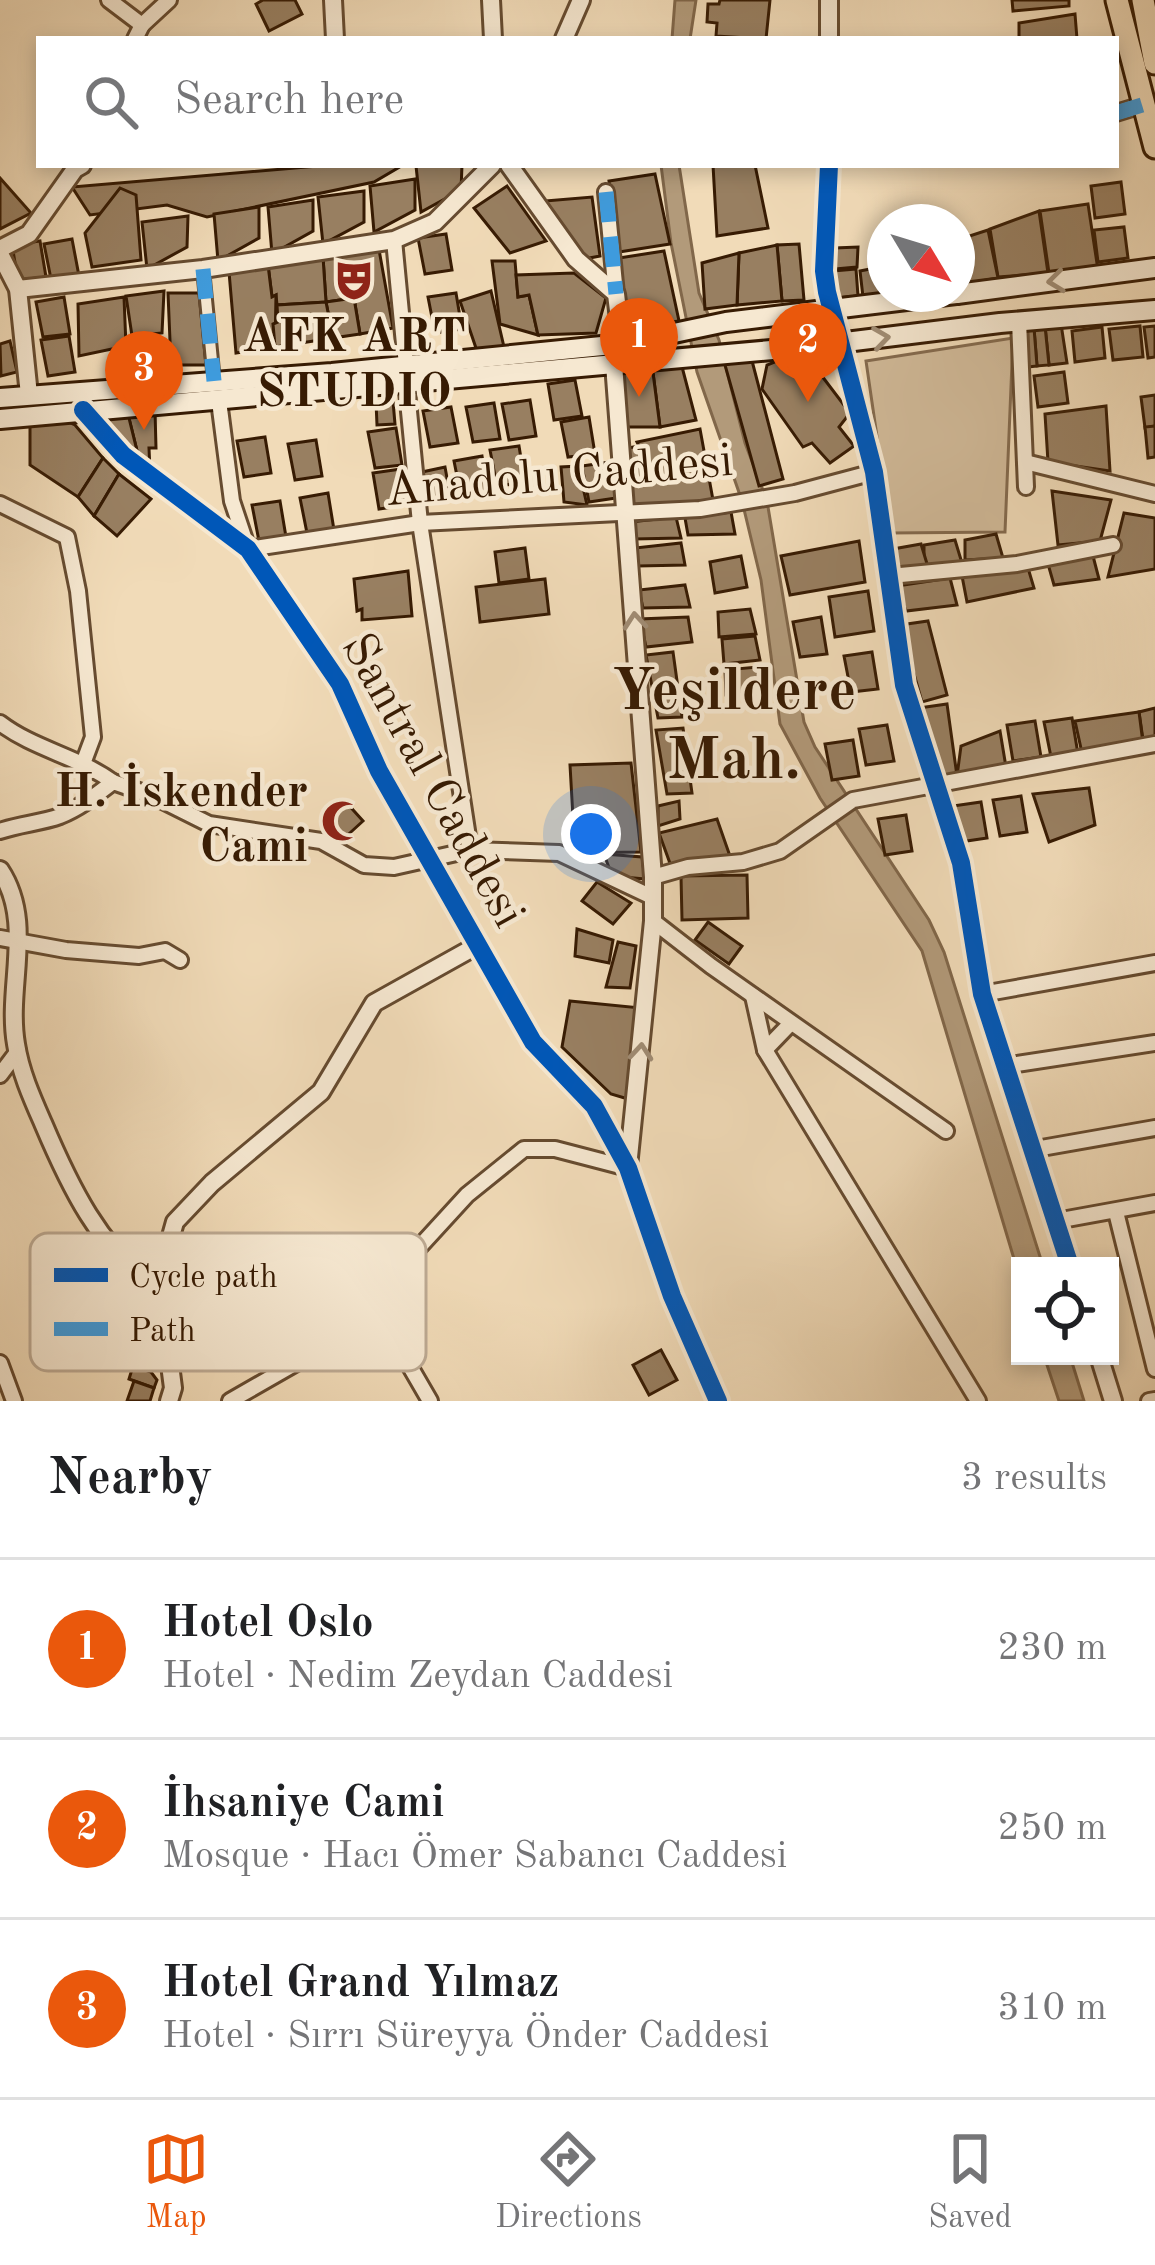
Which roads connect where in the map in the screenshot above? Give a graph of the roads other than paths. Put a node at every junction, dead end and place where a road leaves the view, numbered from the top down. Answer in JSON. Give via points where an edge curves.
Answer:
{"nodes":[{"id":1,"x":109,"y":0,"type":"edge"},
{"id":2,"x":169,"y":0,"type":"edge"},
{"id":3,"x":333,"y":0,"type":"edge"},
{"id":4,"x":491,"y":0,"type":"edge"},
{"id":5,"x":581,"y":0,"type":"edge"},
{"id":6,"x":829,"y":0,"type":"edge"},
{"id":7,"x":1118,"y":0,"type":"edge"},
{"id":8,"x":1143,"y":0,"type":"edge"},
{"id":9,"x":138,"y":32,"type":"edge"},
{"id":10,"x":335,"y":36,"type":"edge"},
{"id":11,"x":493,"y":36,"type":"edge"},
{"id":12,"x":565,"y":36,"type":"edge"},
{"id":13,"x":829,"y":36,"type":"edge"},
{"id":14,"x":1155,"y":63,"type":"edge"},
{"id":15,"x":1142,"y":106,"type":"junction"},
{"id":16,"x":1119,"y":112,"type":"edge"},
{"id":17,"x":1155,"y":147,"type":"edge"},
{"id":18,"x":76,"y":168,"type":"edge"},
{"id":19,"x":489,"y":168,"type":"edge"},
{"id":20,"x":510,"y":168,"type":"edge"},
{"id":21,"x":829,"y":168,"type":"edge"},
{"id":22,"x":606,"y":192,"type":"dead end"},
{"id":23,"x":394,"y":240,"type":"junction"},
{"id":24,"x":0,"y":252,"type":"edge"},
{"id":25,"x":1155,"y":268,"type":"edge"},
{"id":26,"x":203,"y":269,"type":"junction"},
{"id":27,"x":18,"y":289,"type":"junction"},
{"id":28,"x":975,"y":292,"type":"edge"},
{"id":29,"x":616,"y":294,"type":"junction"},
{"id":30,"x":867,"y":308,"type":"edge"},
{"id":31,"x":1155,"y":310,"type":"edge"},
{"id":32,"x":832,"y":313,"type":"junction"},
{"id":33,"x":1019,"y":321,"type":"junction"},
{"id":34,"x":622,"y":344,"type":"junction"},
{"id":35,"x":841,"y":344,"type":"junction"},
{"id":36,"x":614,"y":364,"type":"junction"},
{"id":37,"x":406,"y":373,"type":"junction"},
{"id":38,"x":214,"y":381,"type":"junction"},
{"id":39,"x":29,"y":395,"type":"junction"},
{"id":40,"x":0,"y":398,"type":"edge"},
{"id":41,"x":220,"y":401,"type":"junction"},
{"id":42,"x":82,"y":410,"type":"junction"},
{"id":43,"x":0,"y":423,"type":"edge"},
{"id":44,"x":1025,"y":462,"type":"junction"},
{"id":45,"x":874,"y":472,"type":"junction"},
{"id":46,"x":1026,"y":487,"type":"dead end"},
{"id":47,"x":1155,"y":494,"type":"edge"},
{"id":48,"x":0,"y":504,"type":"edge"},
{"id":49,"x":626,"y":511,"type":"junction"},
{"id":50,"x":420,"y":524,"type":"junction"},
{"id":51,"x":1113,"y":545,"type":"dead end"},
{"id":52,"x":248,"y":549,"type":"junction"},
{"id":53,"x":890,"y":576,"type":"junction"},
{"id":54,"x":0,"y":723,"type":"edge"},
{"id":55,"x":1155,"y":743,"type":"edge"},
{"id":56,"x":84,"y":761,"type":"junction"},
{"id":57,"x":113,"y":782,"type":"junction"},
{"id":58,"x":934,"y":788,"type":"junction"},
{"id":59,"x":0,"y":831,"type":"edge"},
{"id":60,"x":470,"y":850,"type":"junction"},
{"id":61,"x":428,"y":858,"type":"junction"},
{"id":62,"x":0,"y":870,"type":"edge"},
{"id":63,"x":653,"y":877,"type":"junction"},
{"id":64,"x":652,"y":897,"type":"junction"},
{"id":65,"x":653,"y":921,"type":"junction"},
{"id":66,"x":0,"y":938,"type":"edge"},
{"id":67,"x":19,"y":941,"type":"junction"},
{"id":68,"x":478,"y":945,"type":"junction"},
{"id":69,"x":180,"y":960,"type":"dead end"},
{"id":70,"x":1155,"y":963,"type":"edge"},
{"id":71,"x":982,"y":994,"type":"junction"},
{"id":72,"x":753,"y":996,"type":"junction"},
{"id":73,"x":791,"y":1023,"type":"junction"},
{"id":74,"x":1155,"y":1042,"type":"edge"},
{"id":75,"x":765,"y":1050,"type":"junction"},
{"id":76,"x":18,"y":1051,"type":"junction"},
{"id":77,"x":1004,"y":1066,"type":"junction"},
{"id":78,"x":0,"y":1076,"type":"edge"},
{"id":79,"x":1155,"y":1128,"type":"edge"},
{"id":80,"x":946,"y":1131,"type":"dead end"},
{"id":81,"x":1030,"y":1150,"type":"junction"},
{"id":82,"x":628,"y":1168,"type":"junction"},
{"id":83,"x":1155,"y":1203,"type":"edge"},
{"id":84,"x":1115,"y":1212,"type":"junction"},
{"id":85,"x":1056,"y":1221,"type":"junction"},
{"id":86,"x":100,"y":1233,"type":"edge"},
{"id":87,"x":172,"y":1233,"type":"edge"},
{"id":88,"x":426,"y":1240,"type":"edge"},
{"id":89,"x":1067,"y":1257,"type":"edge"},
{"id":90,"x":1102,"y":1365,"type":"edge"},
{"id":91,"x":1155,"y":1369,"type":"edge"},
{"id":92,"x":1,"y":1370,"type":"edge"},
{"id":93,"x":171,"y":1371,"type":"edge"},
{"id":94,"x":282,"y":1371,"type":"edge"},
{"id":95,"x":413,"y":1371,"type":"edge"},
{"id":96,"x":14,"y":1401,"type":"edge"},
{"id":97,"x":169,"y":1401,"type":"edge"},
{"id":98,"x":230,"y":1401,"type":"edge"},
{"id":99,"x":430,"y":1401,"type":"edge"},
{"id":100,"x":718,"y":1401,"type":"edge"},
{"id":101,"x":978,"y":1401,"type":"edge"},
{"id":102,"x":1113,"y":1401,"type":"edge"}],
"edges":[{"from":1,"to":9,"type":"street"},
{"from":2,"to":9,"type":"street"},
{"from":3,"to":10,"type":"street"},
{"from":4,"to":11,"type":"street"},
{"from":5,"to":12,"type":"street"},
{"from":6,"to":13,"type":"street"},
{"from":7,"to":15,"type":"highway"},
{"from":8,"to":14,"type":"highway"},
{"from":15,"to":16,"type":"street"},
{"from":15,"to":17,"type":"highway"},
{"from":18,"to":24,"type":"street","via":[[29,234]]},
{"from":19,"to":23,"type":"street","via":[[435,222]]},
{"from":20,"to":29,"type":"street","via":[[576,259]]},
{"from":21,"to":32,"type":"street","via":[[824,271]]},
{"from":22,"to":29,"type":"street"},
{"from":23,"to":26,"type":"street"},
{"from":23,"to":37,"type":"street"},
{"from":24,"to":27,"type":"street"},
{"from":25,"to":28,"type":"main road","one_way":true},
{"from":26,"to":27,"type":"street"},
{"from":26,"to":38,"type":"street"},
{"from":27,"to":39,"type":"street"},
{"from":29,"to":34,"type":"street"},
{"from":30,"to":32,"type":"main road"},
{"from":31,"to":33,"type":"main road"},
{"from":32,"to":34,"type":"main road","via":[[726,322]]},
{"from":32,"to":35,"type":"street"},
{"from":35,"to":33,"type":"main road","one_way":true},
{"from":33,"to":44,"type":"street"},
{"from":34,"to":37,"type":"main road"},
{"from":35,"to":36,"type":"main road"},
{"from":35,"to":45,"type":"street"},
{"from":36,"to":37,"type":"main road"},
{"from":36,"to":49,"type":"street"},
{"from":37,"to":38,"type":"main road"},
{"from":37,"to":41,"type":"main road"},
{"from":37,"to":50,"type":"street"},
{"from":38,"to":39,"type":"main road"},
{"from":39,"to":40,"type":"main road"},
{"from":41,"to":42,"type":"main road"},
{"from":41,"to":52,"type":"street","via":[[232,501]]},
{"from":42,"to":43,"type":"main road"},
{"from":42,"to":52,"type":"street","name":"Santral Caddesi","via":[[123,455]]},
{"from":44,"to":46,"type":"street"},
{"from":44,"to":47,"type":"street"},
{"from":45,"to":49,"type":"street","name":"Anadolu Caddesi","via":[[795,494]]},
{"from":45,"to":53,"type":"street"},
{"from":48,"to":56,"type":"street","via":[[67,537],[93,737]]},
{"from":49,"to":50,"type":"street","name":"Anadolu Caddesi"},
{"from":63,"to":49,"type":"street","one_way":true},
{"from":50,"to":52,"type":"street","name":"Anadolu Caddesi"},
{"from":50,"to":60,"type":"street"},
{"from":51,"to":53,"type":"street"},
{"from":52,"to":61,"type":"street","name":"Santral Caddesi","via":[[340,684]]},
{"from":53,"to":58,"type":"street","via":[[904,685]]},
{"from":54,"to":56,"type":"street"},
{"from":55,"to":58,"type":"street"},
{"from":56,"to":57,"type":"street"},
{"from":57,"to":59,"type":"street","via":[[56,818]]},
{"from":57,"to":61,"type":"street","via":[[209,824],[321,841],[364,865]]},
{"from":58,"to":63,"type":"street","via":[[853,800],[780,850]]},
{"from":58,"to":71,"type":"street","via":[[961,863]]},
{"from":60,"to":61,"type":"street"},
{"from":60,"to":64,"type":"street","via":[[559,853]]},
{"from":61,"to":68,"type":"street","name":"Santral Caddesi"},
{"from":62,"to":67,"type":"street"},
{"from":63,"to":64,"type":"street"},
{"from":64,"to":65,"type":"street"},
{"from":65,"to":72,"type":"street"},
{"from":82,"to":65,"type":"street","one_way":true},
{"from":66,"to":67,"type":"street"},
{"from":67,"to":69,"type":"street","via":[[165,952]]},
{"from":67,"to":76,"type":"street"},
{"from":68,"to":82,"type":"street","name":"Santral Caddesi","via":[[532,1042],[594,1106]]},
{"from":68,"to":87,"type":"street","via":[[374,1003],[321,1092],[212,1183]]},
{"from":70,"to":71,"type":"street"},
{"from":71,"to":77,"type":"street"},
{"from":72,"to":73,"type":"street"},
{"from":72,"to":75,"type":"street"},
{"from":73,"to":75,"type":"street"},
{"from":73,"to":80,"type":"street"},
{"from":74,"to":77,"type":"street"},
{"from":75,"to":101,"type":"street"},
{"from":76,"to":78,"type":"street"},
{"from":76,"to":86,"type":"street","via":[[83,1212]]},
{"from":77,"to":81,"type":"street"},
{"from":79,"to":81,"type":"street"},
{"from":81,"to":85,"type":"street"},
{"from":82,"to":88,"type":"street","via":[[524,1149]]},
{"from":82,"to":100,"type":"street"},
{"from":83,"to":84,"type":"street"},
{"from":84,"to":85,"type":"street"},
{"from":84,"to":91,"type":"street"},
{"from":85,"to":89,"type":"street"},
{"from":90,"to":102,"type":"street"},
{"from":92,"to":96,"type":"street"},
{"from":93,"to":97,"type":"street"},
{"from":94,"to":98,"type":"street"},
{"from":95,"to":99,"type":"street"}]}
